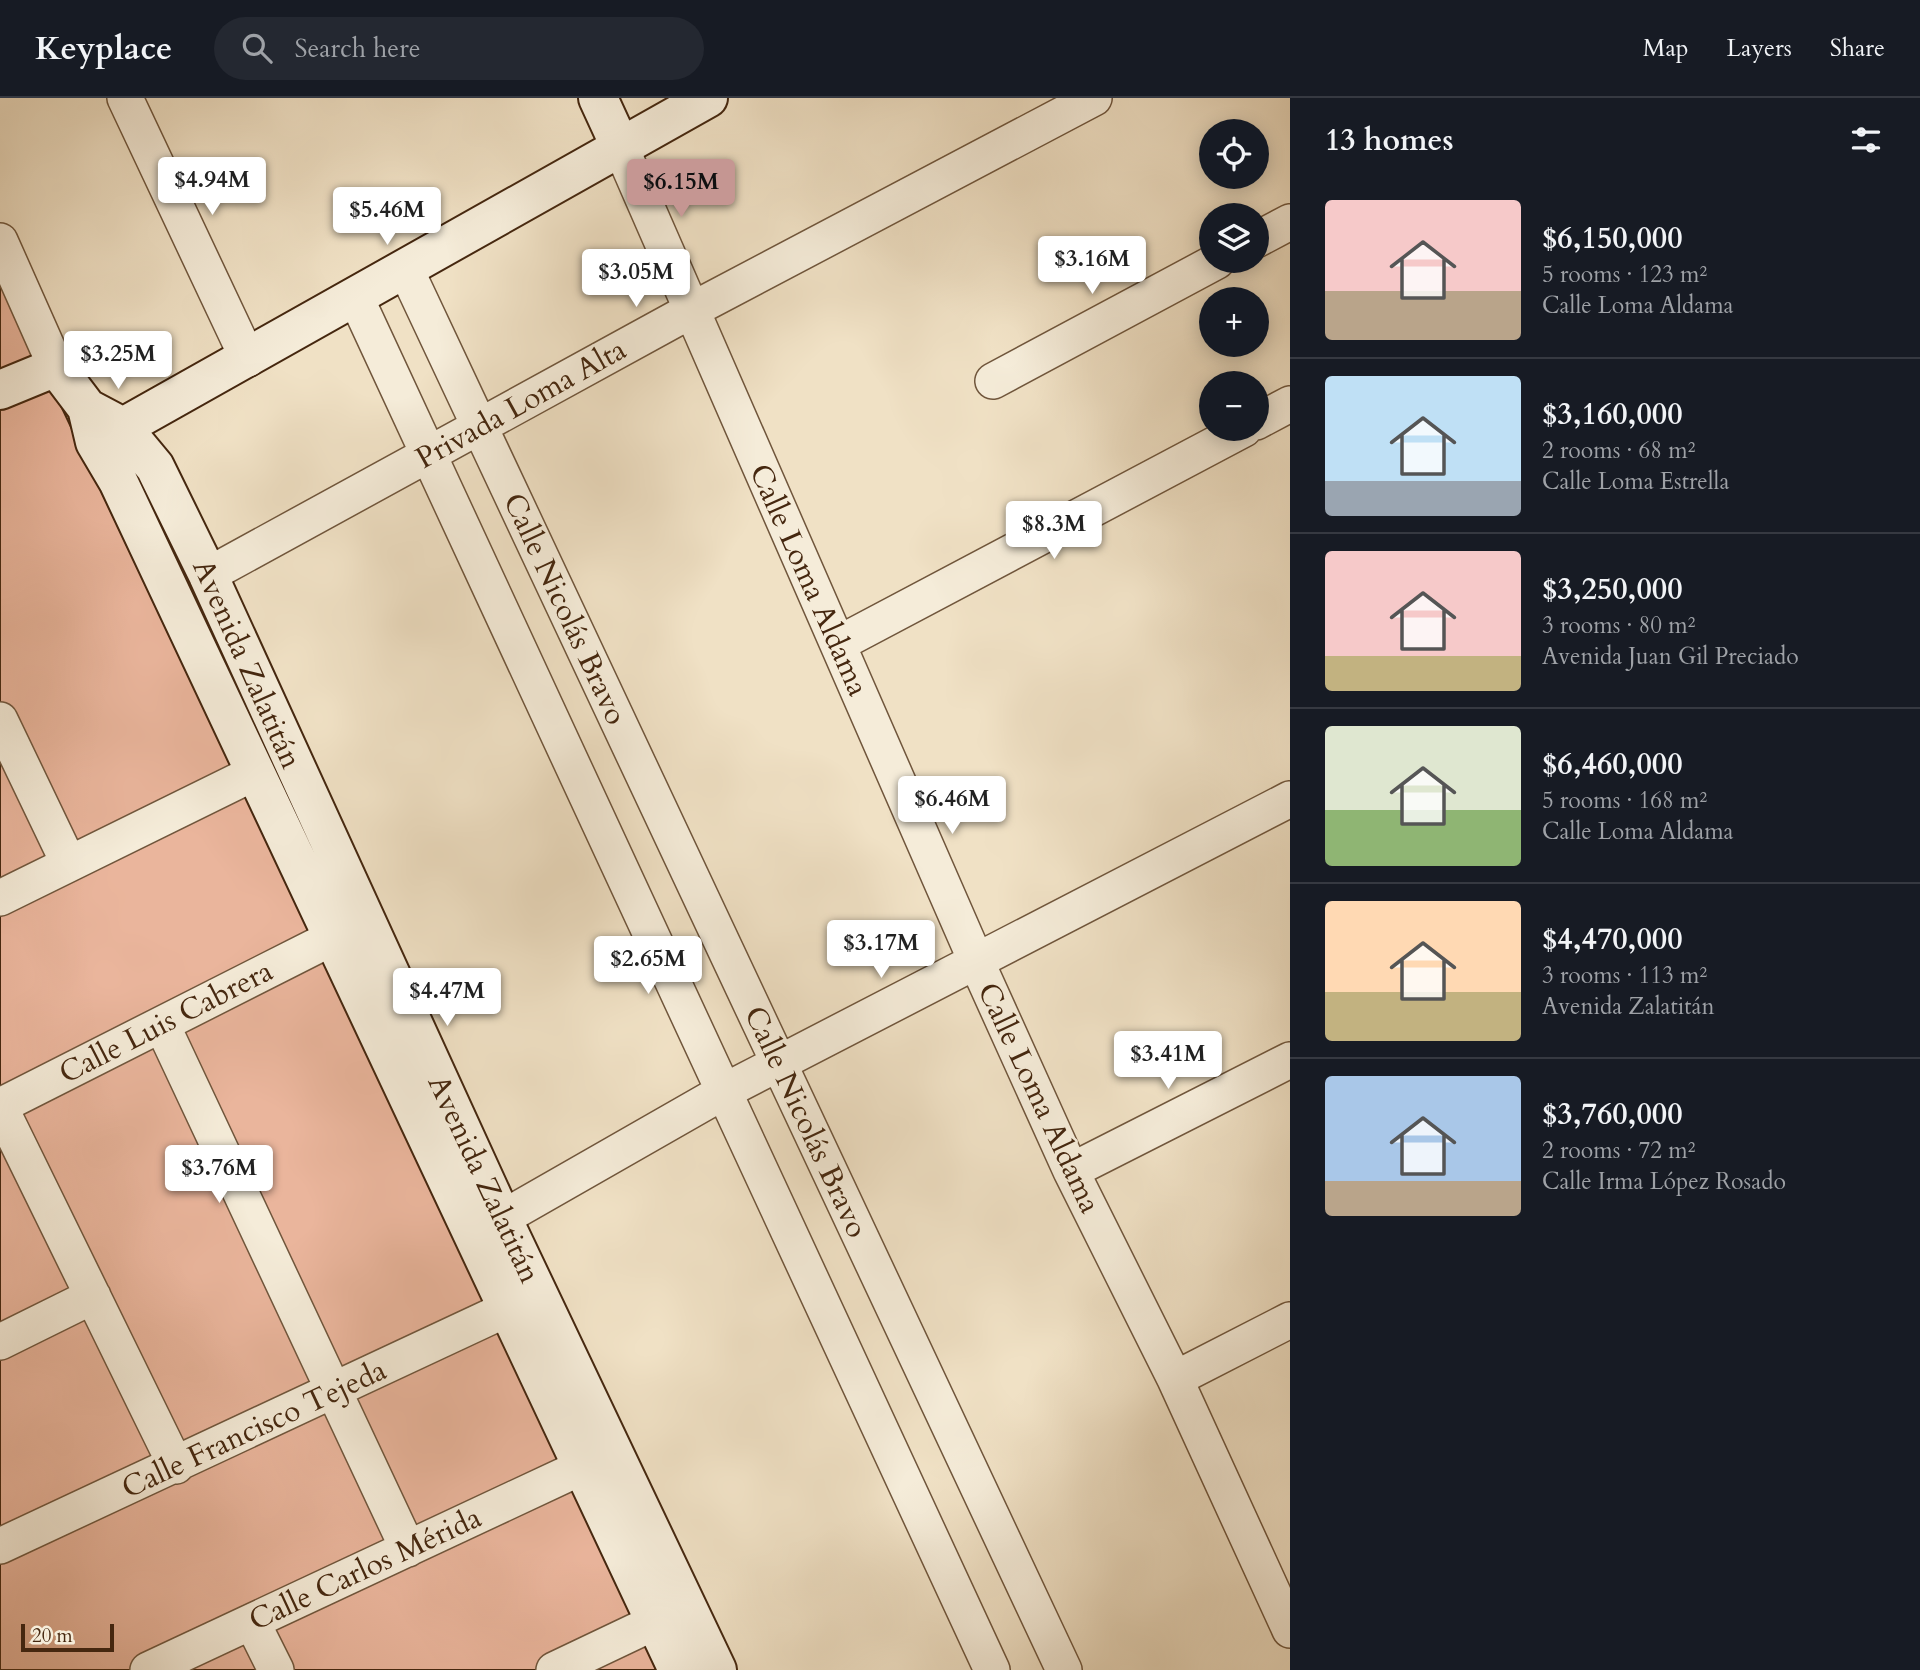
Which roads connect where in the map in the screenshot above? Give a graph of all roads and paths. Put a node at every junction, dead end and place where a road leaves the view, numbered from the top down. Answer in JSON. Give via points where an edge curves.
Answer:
{"nodes":[{"id":1,"x":598,"y":98,"type":"edge"},
{"id":2,"x":708,"y":98,"type":"edge"},
{"id":3,"x":1094,"y":98,"type":"edge"},
{"id":4,"x":133,"y":101,"type":"edge"},
{"id":5,"x":621,"y":148,"type":"junction"},
{"id":6,"x":1290,"y":222,"type":"edge"},
{"id":7,"x":1269,"y":233,"type":"edge"},
{"id":8,"x":0,"y":241,"type":"edge"},
{"id":9,"x":406,"y":270,"type":"junction"},
{"id":10,"x":1199,"y":271,"type":"edge"},
{"id":11,"x":356,"y":298,"type":"junction"},
{"id":12,"x":690,"y":311,"type":"junction"},
{"id":13,"x":248,"y":359,"type":"junction"},
{"id":14,"x":56,"y":368,"type":"junction"},
{"id":15,"x":993,"y":381,"type":"dead end"},
{"id":16,"x":0,"y":390,"type":"edge"},
{"id":17,"x":1290,"y":404,"type":"edge"},
{"id":18,"x":1269,"y":415,"type":"edge"},
{"id":19,"x":101,"y":425,"type":"junction"},
{"id":20,"x":480,"y":427,"type":"junction"},
{"id":21,"x":1221,"y":441,"type":"edge"},
{"id":22,"x":429,"y":455,"type":"junction"},
{"id":23,"x":208,"y":575,"type":"junction"},
{"id":24,"x":838,"y":644,"type":"junction"},
{"id":25,"x":0,"y":720,"type":"edge"},
{"id":26,"x":254,"y":774,"type":"junction"},
{"id":27,"x":1290,"y":799,"type":"edge"},
{"id":28,"x":69,"y":864,"type":"junction"},
{"id":29,"x":0,"y":898,"type":"edge"},
{"id":30,"x":332,"y":938,"type":"junction"},
{"id":31,"x":977,"y":963,"type":"junction"},
{"id":32,"x":162,"y":1025,"type":"junction"},
{"id":33,"x":1290,"y":1060,"type":"edge"},
{"id":34,"x":778,"y":1064,"type":"junction"},
{"id":35,"x":723,"y":1092,"type":"junction"},
{"id":36,"x":0,"y":1107,"type":"edge"},
{"id":37,"x":9,"y":1149,"type":"edge"},
{"id":38,"x":1071,"y":1171,"type":"junction"},
{"id":39,"x":487,"y":1226,"type":"junction"},
{"id":40,"x":93,"y":1296,"type":"junction"},
{"id":41,"x":507,"y":1309,"type":"junction"},
{"id":42,"x":1290,"y":1320,"type":"edge"},
{"id":43,"x":0,"y":1342,"type":"edge"},
{"id":44,"x":1175,"y":1379,"type":"junction"},
{"id":45,"x":334,"y":1391,"type":"junction"},
{"id":46,"x":176,"y":1466,"type":"junction"},
{"id":47,"x":582,"y":1467,"type":"junction"},
{"id":48,"x":0,"y":1546,"type":"edge"},
{"id":49,"x":408,"y":1549,"type":"junction"},
{"id":50,"x":252,"y":1622,"type":"junction"},
{"id":51,"x":655,"y":1622,"type":"junction"},
{"id":52,"x":1290,"y":1630,"type":"edge"},
{"id":53,"x":148,"y":1670,"type":"edge"},
{"id":54,"x":276,"y":1670,"type":"edge"},
{"id":55,"x":554,"y":1670,"type":"edge"},
{"id":56,"x":678,"y":1670,"type":"edge"},
{"id":57,"x":717,"y":1670,"type":"edge"},
{"id":58,"x":992,"y":1670,"type":"edge"},
{"id":59,"x":1064,"y":1670,"type":"edge"}],
"edges":[{"from":1,"to":5,"type":"street","name":"Calle Loma Aldama"},
{"from":2,"to":5,"type":"street"},
{"from":3,"to":12,"type":"street","name":"Privada Loma Alta"},
{"from":4,"to":13,"type":"street"},
{"from":5,"to":9,"type":"street"},
{"from":5,"to":12,"type":"street","name":"Calle Loma Aldama"},
{"from":6,"to":7,"type":"street"},
{"from":8,"to":14,"type":"street"},
{"from":9,"to":11,"type":"street"},
{"from":9,"to":20,"type":"street","name":"Calle Nicolás Bravo"},
{"from":10,"to":15,"type":"street"},
{"from":11,"to":13,"type":"street"},
{"from":11,"to":22,"type":"street","name":"Calle Nicolás Bravo"},
{"from":12,"to":20,"type":"street","name":"Privada Loma Alta"},
{"from":12,"to":24,"type":"street","name":"Calle Loma Aldama"},
{"from":13,"to":19,"type":"street"},
{"from":14,"to":16,"type":"street"},
{"from":14,"to":19,"type":"street"},
{"from":17,"to":18,"type":"street"},
{"from":19,"to":23,"type":"street","name":"Avenida Zalatitán","via":[[155,467]]},
{"from":19,"to":26,"type":"street","name":"Avenida Zalatitán","via":[[118,481]]},
{"from":20,"to":22,"type":"street","name":"Privada Loma Alta"},
{"from":20,"to":34,"type":"street","name":"Calle Nicolás Bravo"},
{"from":21,"to":24,"type":"street"},
{"from":22,"to":23,"type":"street","name":"Privada Loma Alta"},
{"from":22,"to":35,"type":"street","name":"Calle Nicolás Bravo"},
{"from":23,"to":39,"type":"street","name":"Avenida Zalatitán"},
{"from":24,"to":31,"type":"street","name":"Calle Loma Aldama"},
{"from":25,"to":28,"type":"street"},
{"from":26,"to":28,"type":"street"},
{"from":26,"to":30,"type":"street","name":"Avenida Zalatitán"},
{"from":27,"to":31,"type":"street"},
{"from":28,"to":29,"type":"street"},
{"from":30,"to":32,"type":"street","name":"Calle Luis Cabrera"},
{"from":30,"to":39,"type":"street","name":"Avenida Zalatitán"},
{"from":31,"to":34,"type":"street"},
{"from":31,"to":38,"type":"street","name":"Calle Loma Aldama"},
{"from":32,"to":36,"type":"street","name":"Calle Luis Cabrera"},
{"from":32,"to":45,"type":"street"},
{"from":33,"to":38,"type":"street"},
{"from":34,"to":35,"type":"street"},
{"from":34,"to":59,"type":"street","name":"Calle Nicolás Bravo"},
{"from":35,"to":39,"type":"street"},
{"from":35,"to":58,"type":"street","name":"Calle Nicolás Bravo"},
{"from":36,"to":37,"type":"street"},
{"from":37,"to":40,"type":"street"},
{"from":38,"to":44,"type":"street","name":"Calle Loma Aldama"},
{"from":39,"to":41,"type":"street","name":"Avenida Zalatitán"},
{"from":39,"to":57,"type":"street","name":"Avenida Zalatitán"},
{"from":40,"to":43,"type":"street"},
{"from":40,"to":46,"type":"street"},
{"from":41,"to":45,"type":"street","name":"Calle Francisco Tejeda"},
{"from":41,"to":47,"type":"street","name":"Avenida Zalatitán"},
{"from":42,"to":44,"type":"street"},
{"from":44,"to":52,"type":"street","name":"Calle Loma Aldama"},
{"from":45,"to":46,"type":"street","name":"Calle Francisco Tejeda"},
{"from":45,"to":49,"type":"street"},
{"from":46,"to":48,"type":"street","name":"Calle Francisco Tejeda"},
{"from":47,"to":49,"type":"street","name":"Calle Carlos Mérida"},
{"from":47,"to":51,"type":"street","name":"Avenida Zalatitán"},
{"from":49,"to":50,"type":"street","name":"Calle Carlos Mérida"},
{"from":50,"to":53,"type":"street","name":"Calle Carlos Mérida"},
{"from":50,"to":54,"type":"street"},
{"from":51,"to":55,"type":"street"},
{"from":51,"to":56,"type":"street","name":"Avenida Zalatitán"}]}
